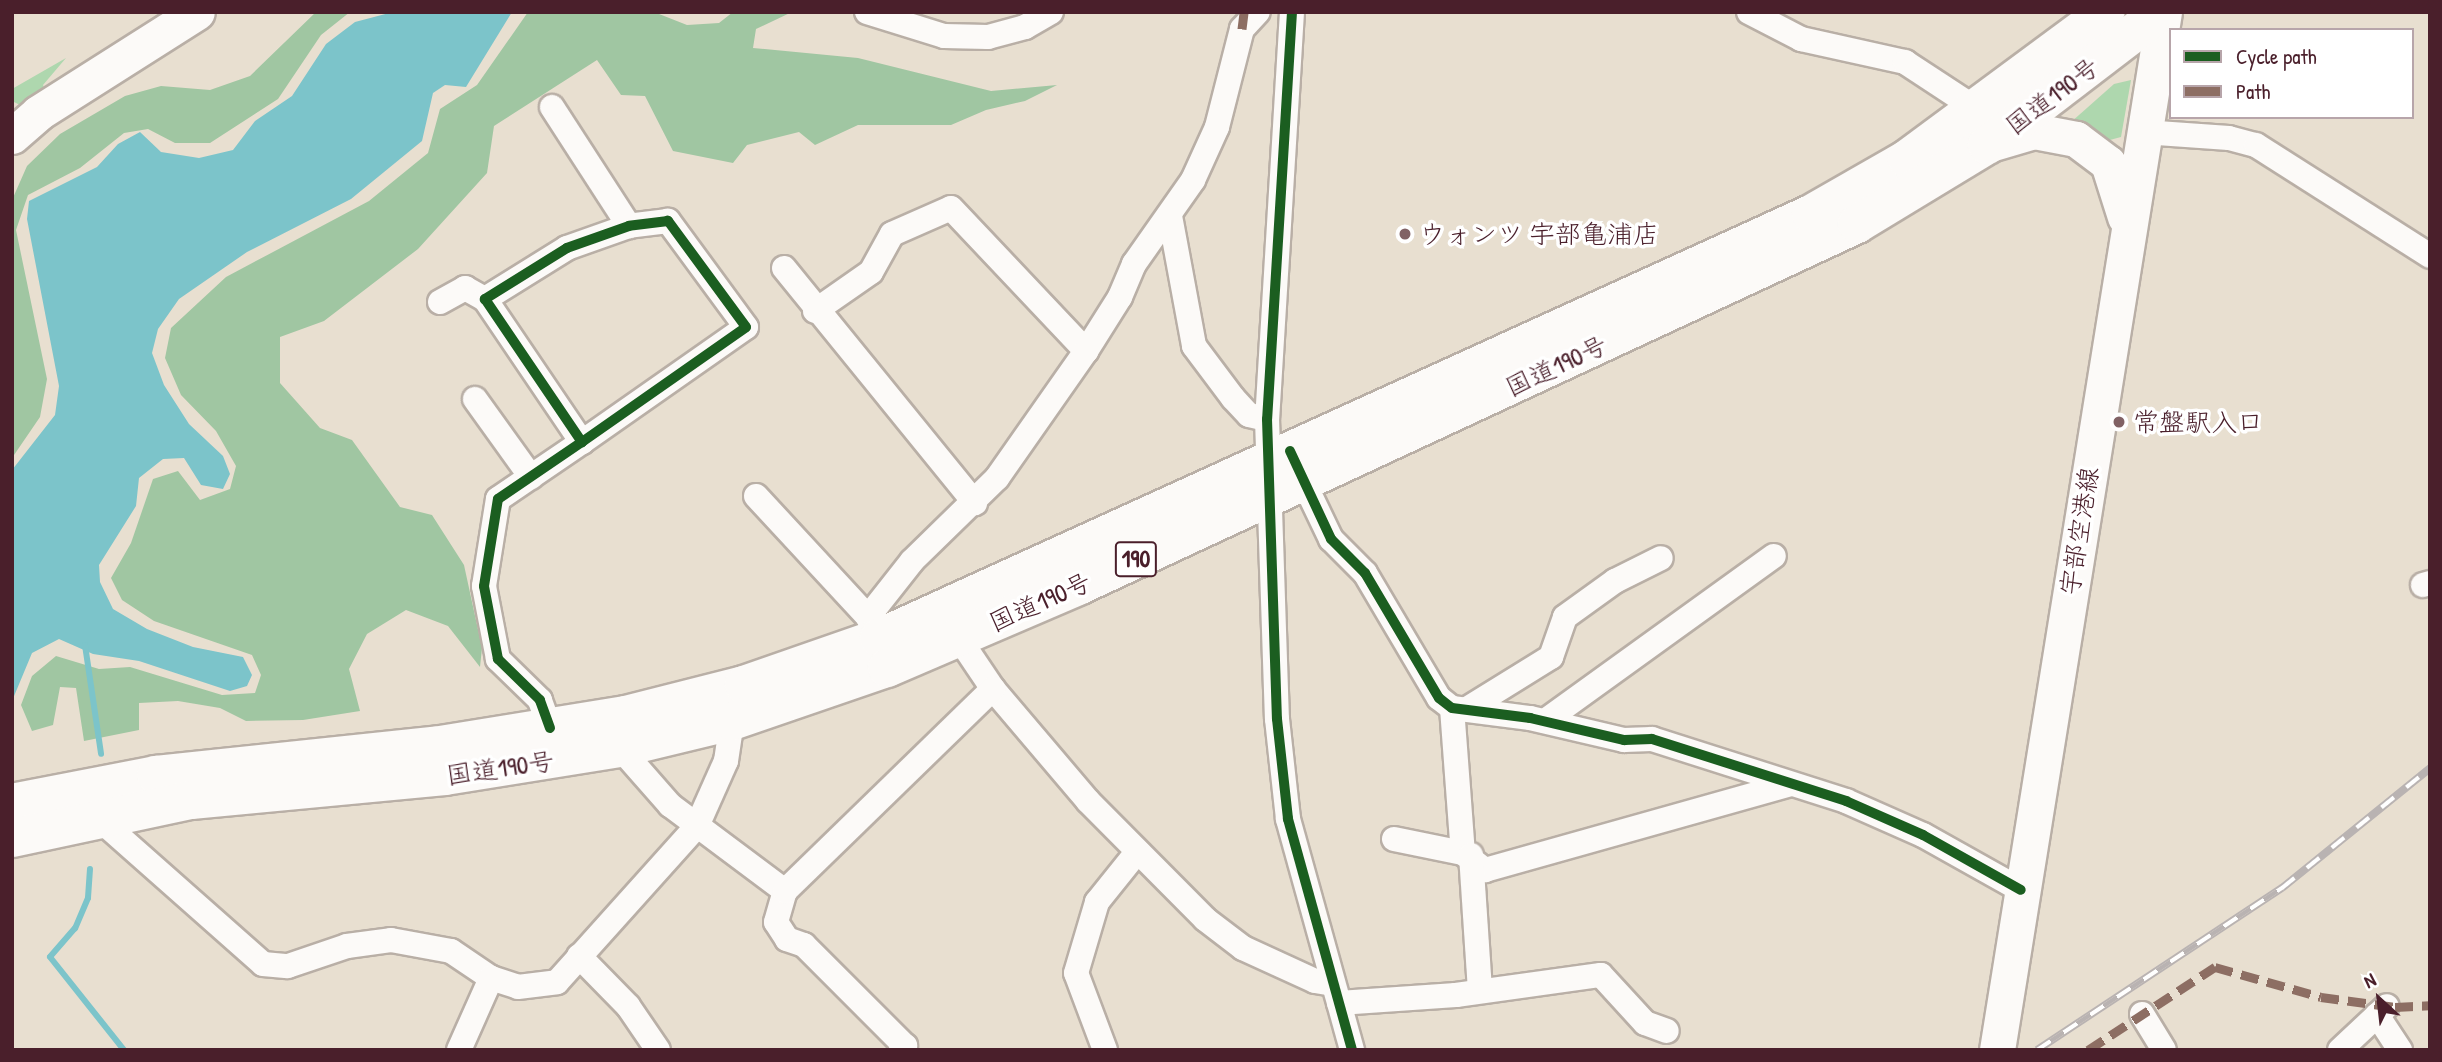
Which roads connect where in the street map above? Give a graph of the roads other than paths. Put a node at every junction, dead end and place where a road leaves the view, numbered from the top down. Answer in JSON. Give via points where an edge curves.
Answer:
{"nodes":[{"id":1,"x":197,"y":12,"type":"edge"},
{"id":2,"x":867,"y":12,"type":"edge"},
{"id":3,"x":1051,"y":12,"type":"edge"},
{"id":4,"x":1258,"y":12,"type":"edge"},
{"id":5,"x":1292,"y":12,"type":"edge"},
{"id":6,"x":1749,"y":12,"type":"edge"},
{"id":7,"x":2106,"y":12,"type":"edge"},
{"id":8,"x":2162,"y":12,"type":"edge"},
{"id":9,"x":552,"y":107,"type":"dead end"},
{"id":10,"x":1983,"y":127,"type":"junction"},
{"id":11,"x":2143,"y":132,"type":"junction"},
{"id":12,"x":12,"y":136,"type":"edge"},
{"id":13,"x":1170,"y":216,"type":"junction"},
{"id":14,"x":629,"y":226,"type":"junction"},
{"id":15,"x":2128,"y":227,"type":"junction"},
{"id":16,"x":2430,"y":256,"type":"edge"},
{"id":17,"x":784,"y":268,"type":"dead end"},
{"id":18,"x":485,"y":299,"type":"junction"},
{"id":19,"x":440,"y":302,"type":"dead end"},
{"id":20,"x":815,"y":311,"type":"junction"},
{"id":21,"x":1086,"y":351,"type":"junction"},
{"id":22,"x":475,"y":400,"type":"dead end"},
{"id":23,"x":1267,"y":419,"type":"junction"},
{"id":24,"x":582,"y":442,"type":"junction"},
{"id":25,"x":1282,"y":473,"type":"junction"},
{"id":26,"x":531,"y":477,"type":"junction"},
{"id":27,"x":756,"y":496,"type":"dead end"},
{"id":28,"x":975,"y":503,"type":"junction"},
{"id":29,"x":1774,"y":556,"type":"dead end"},
{"id":30,"x":1661,"y":558,"type":"dead end"},
{"id":31,"x":874,"y":627,"type":"junction"},
{"id":32,"x":958,"y":637,"type":"junction"},
{"id":33,"x":992,"y":689,"type":"junction"},
{"id":34,"x":1460,"y":709,"type":"junction"},
{"id":35,"x":732,"y":721,"type":"junction"},
{"id":36,"x":1545,"y":721,"type":"junction"},
{"id":37,"x":550,"y":728,"type":"junction"},
{"id":38,"x":620,"y":748,"type":"junction"},
{"id":39,"x":1791,"y":784,"type":"junction"},
{"id":40,"x":12,"y":803,"type":"edge"},
{"id":41,"x":98,"y":818,"type":"junction"},
{"id":42,"x":697,"y":826,"type":"junction"},
{"id":43,"x":12,"y":838,"type":"edge"},
{"id":44,"x":1394,"y":839,"type":"dead end"},
{"id":45,"x":1138,"y":851,"type":"junction"},
{"id":46,"x":1467,"y":854,"type":"junction"},
{"id":47,"x":2021,"y":890,"type":"junction"},
{"id":48,"x":785,"y":891,"type":"junction"},
{"id":49,"x":579,"y":956,"type":"junction"},
{"id":50,"x":491,"y":978,"type":"junction"},
{"id":51,"x":1480,"y":991,"type":"junction"},
{"id":52,"x":1336,"y":994,"type":"junction"},
{"id":53,"x":2143,"y":1014,"type":"dead end"},
{"id":54,"x":1667,"y":1031,"type":"dead end"},
{"id":55,"x":459,"y":1050,"type":"edge"},
{"id":56,"x":658,"y":1050,"type":"edge"},
{"id":57,"x":901,"y":1050,"type":"edge"},
{"id":58,"x":1105,"y":1050,"type":"edge"},
{"id":59,"x":1352,"y":1050,"type":"edge"},
{"id":60,"x":1997,"y":1050,"type":"edge"},
{"id":61,"x":2164,"y":1050,"type":"edge"},
{"id":62,"x":2340,"y":1050,"type":"edge"},
{"id":63,"x":2400,"y":1050,"type":"edge"}],
"edges":[{"from":1,"to":12,"type":"main road","via":[[38,113]]},
{"from":2,"to":3,"type":"street","via":[[944,36],[988,37],[1025,27]]},
{"from":4,"to":13,"type":"street","via":[[1242,29],[1217,127],[1194,180]]},
{"from":5,"to":23,"type":"street"},
{"from":6,"to":10,"type":"street","via":[[1801,39],[1905,62]]},
{"from":7,"to":10,"type":"highway","name":"国道190号","number":"190"},
{"from":8,"to":10,"type":"highway","name":"国道190号","number":"190"},
{"from":8,"to":11,"type":"main road","name":"宇部空港線"},
{"from":9,"to":14,"type":"street"},
{"from":10,"to":15,"type":"main road","via":[[2076,139],[2108,163]]},
{"from":10,"to":25,"type":"highway","name":"国道190号","number":"190","via":[[1907,159],[1811,214]]},
{"from":11,"to":15,"type":"main road","name":"宇部空港線"},
{"from":11,"to":16,"type":"street","via":[[2229,138],[2256,145]]},
{"from":13,"to":21,"type":"street","via":[[1134,264],[1120,297]]},
{"from":13,"to":23,"type":"street","via":[[1194,346],[1233,398],[1250,415]]},
{"from":14,"to":18,"type":"street","via":[[567,248]]},
{"from":14,"to":24,"type":"street","via":[[668,221],[746,327]]},
{"from":15,"to":47,"type":"main road","name":"宇部空港線"},
{"from":17,"to":20,"type":"street"},
{"from":18,"to":19,"type":"street","via":[[465,288]]},
{"from":18,"to":24,"type":"street"},
{"from":20,"to":21,"type":"street","via":[[871,272],[892,234],[951,208]]},
{"from":20,"to":28,"type":"street"},
{"from":21,"to":28,"type":"street"},
{"from":22,"to":26,"type":"street"},
{"from":23,"to":25,"type":"street"},
{"from":24,"to":26,"type":"street"},
{"from":25,"to":31,"type":"highway","name":"国道190号","number":"190"},
{"from":25,"to":32,"type":"highway","name":"国道190号","number":"190"},
{"from":25,"to":34,"type":"street","via":[[1331,539],[1365,573],[1439,698]]},
{"from":25,"to":52,"type":"street","via":[[1276,719],[1287,814]]},
{"from":26,"to":37,"type":"street","via":[[498,499],[484,586],[498,659],[540,700]]},
{"from":27,"to":31,"type":"street"},
{"from":28,"to":31,"type":"street","via":[[912,561]]},
{"from":29,"to":36,"type":"street"},
{"from":30,"to":34,"type":"street","via":[[1615,581],[1565,617],[1551,657],[1539,668]]},
{"from":31,"to":37,"type":"highway","name":"国道190号","number":"190","via":[[744,685]]},
{"from":32,"to":33,"type":"street"},
{"from":32,"to":35,"type":"highway","name":"国道190号","number":"190","via":[[887,668]]},
{"from":33,"to":45,"type":"street"},
{"from":33,"to":48,"type":"street"},
{"from":34,"to":36,"type":"street"},
{"from":34,"to":46,"type":"street"},
{"from":35,"to":38,"type":"highway","name":"国道190号","number":"190"},
{"from":35,"to":42,"type":"street","via":[[726,761]]},
{"from":36,"to":39,"type":"street","via":[[1624,740],[1652,739]]},
{"from":37,"to":40,"type":"highway","name":"国道190号","number":"190","via":[[434,746],[156,775]]},
{"from":38,"to":41,"type":"highway","name":"国道190号","number":"190","via":[[445,776],[191,800]]},
{"from":38,"to":42,"type":"street","via":[[670,805]]},
{"from":39,"to":46,"type":"street","via":[[1507,867],[1485,870]]},
{"from":39,"to":47,"type":"street","via":[[1846,801],[1923,835]]},
{"from":41,"to":43,"type":"highway","name":"国道190号","number":"190"},
{"from":41,"to":50,"type":"street","via":[[263,964],[288,966],[347,946],[391,940],[450,951]]},
{"from":42,"to":48,"type":"street"},
{"from":42,"to":49,"type":"street"},
{"from":44,"to":46,"type":"street"},
{"from":45,"to":52,"type":"street","via":[[1205,919],[1243,948]]},
{"from":45,"to":58,"type":"street","via":[[1097,902],[1076,973]]},
{"from":46,"to":51,"type":"street"},
{"from":47,"to":60,"type":"main road","name":"宇部空港線"},
{"from":48,"to":57,"type":"street","via":[[776,922],[787,939],[804,945],[905,1046]]},
{"from":49,"to":50,"type":"street","via":[[557,982],[543,986],[518,987]]},
{"from":49,"to":56,"type":"street","via":[[628,1006]]},
{"from":50,"to":55,"type":"street"},
{"from":51,"to":52,"type":"street"},
{"from":51,"to":54,"type":"street","via":[[1601,975],[1645,1023]]},
{"from":52,"to":59,"type":"street"},
{"from":53,"to":61,"type":"street"},
{"from":62,"to":63,"type":"street","via":[[2382,1010]]}]}
